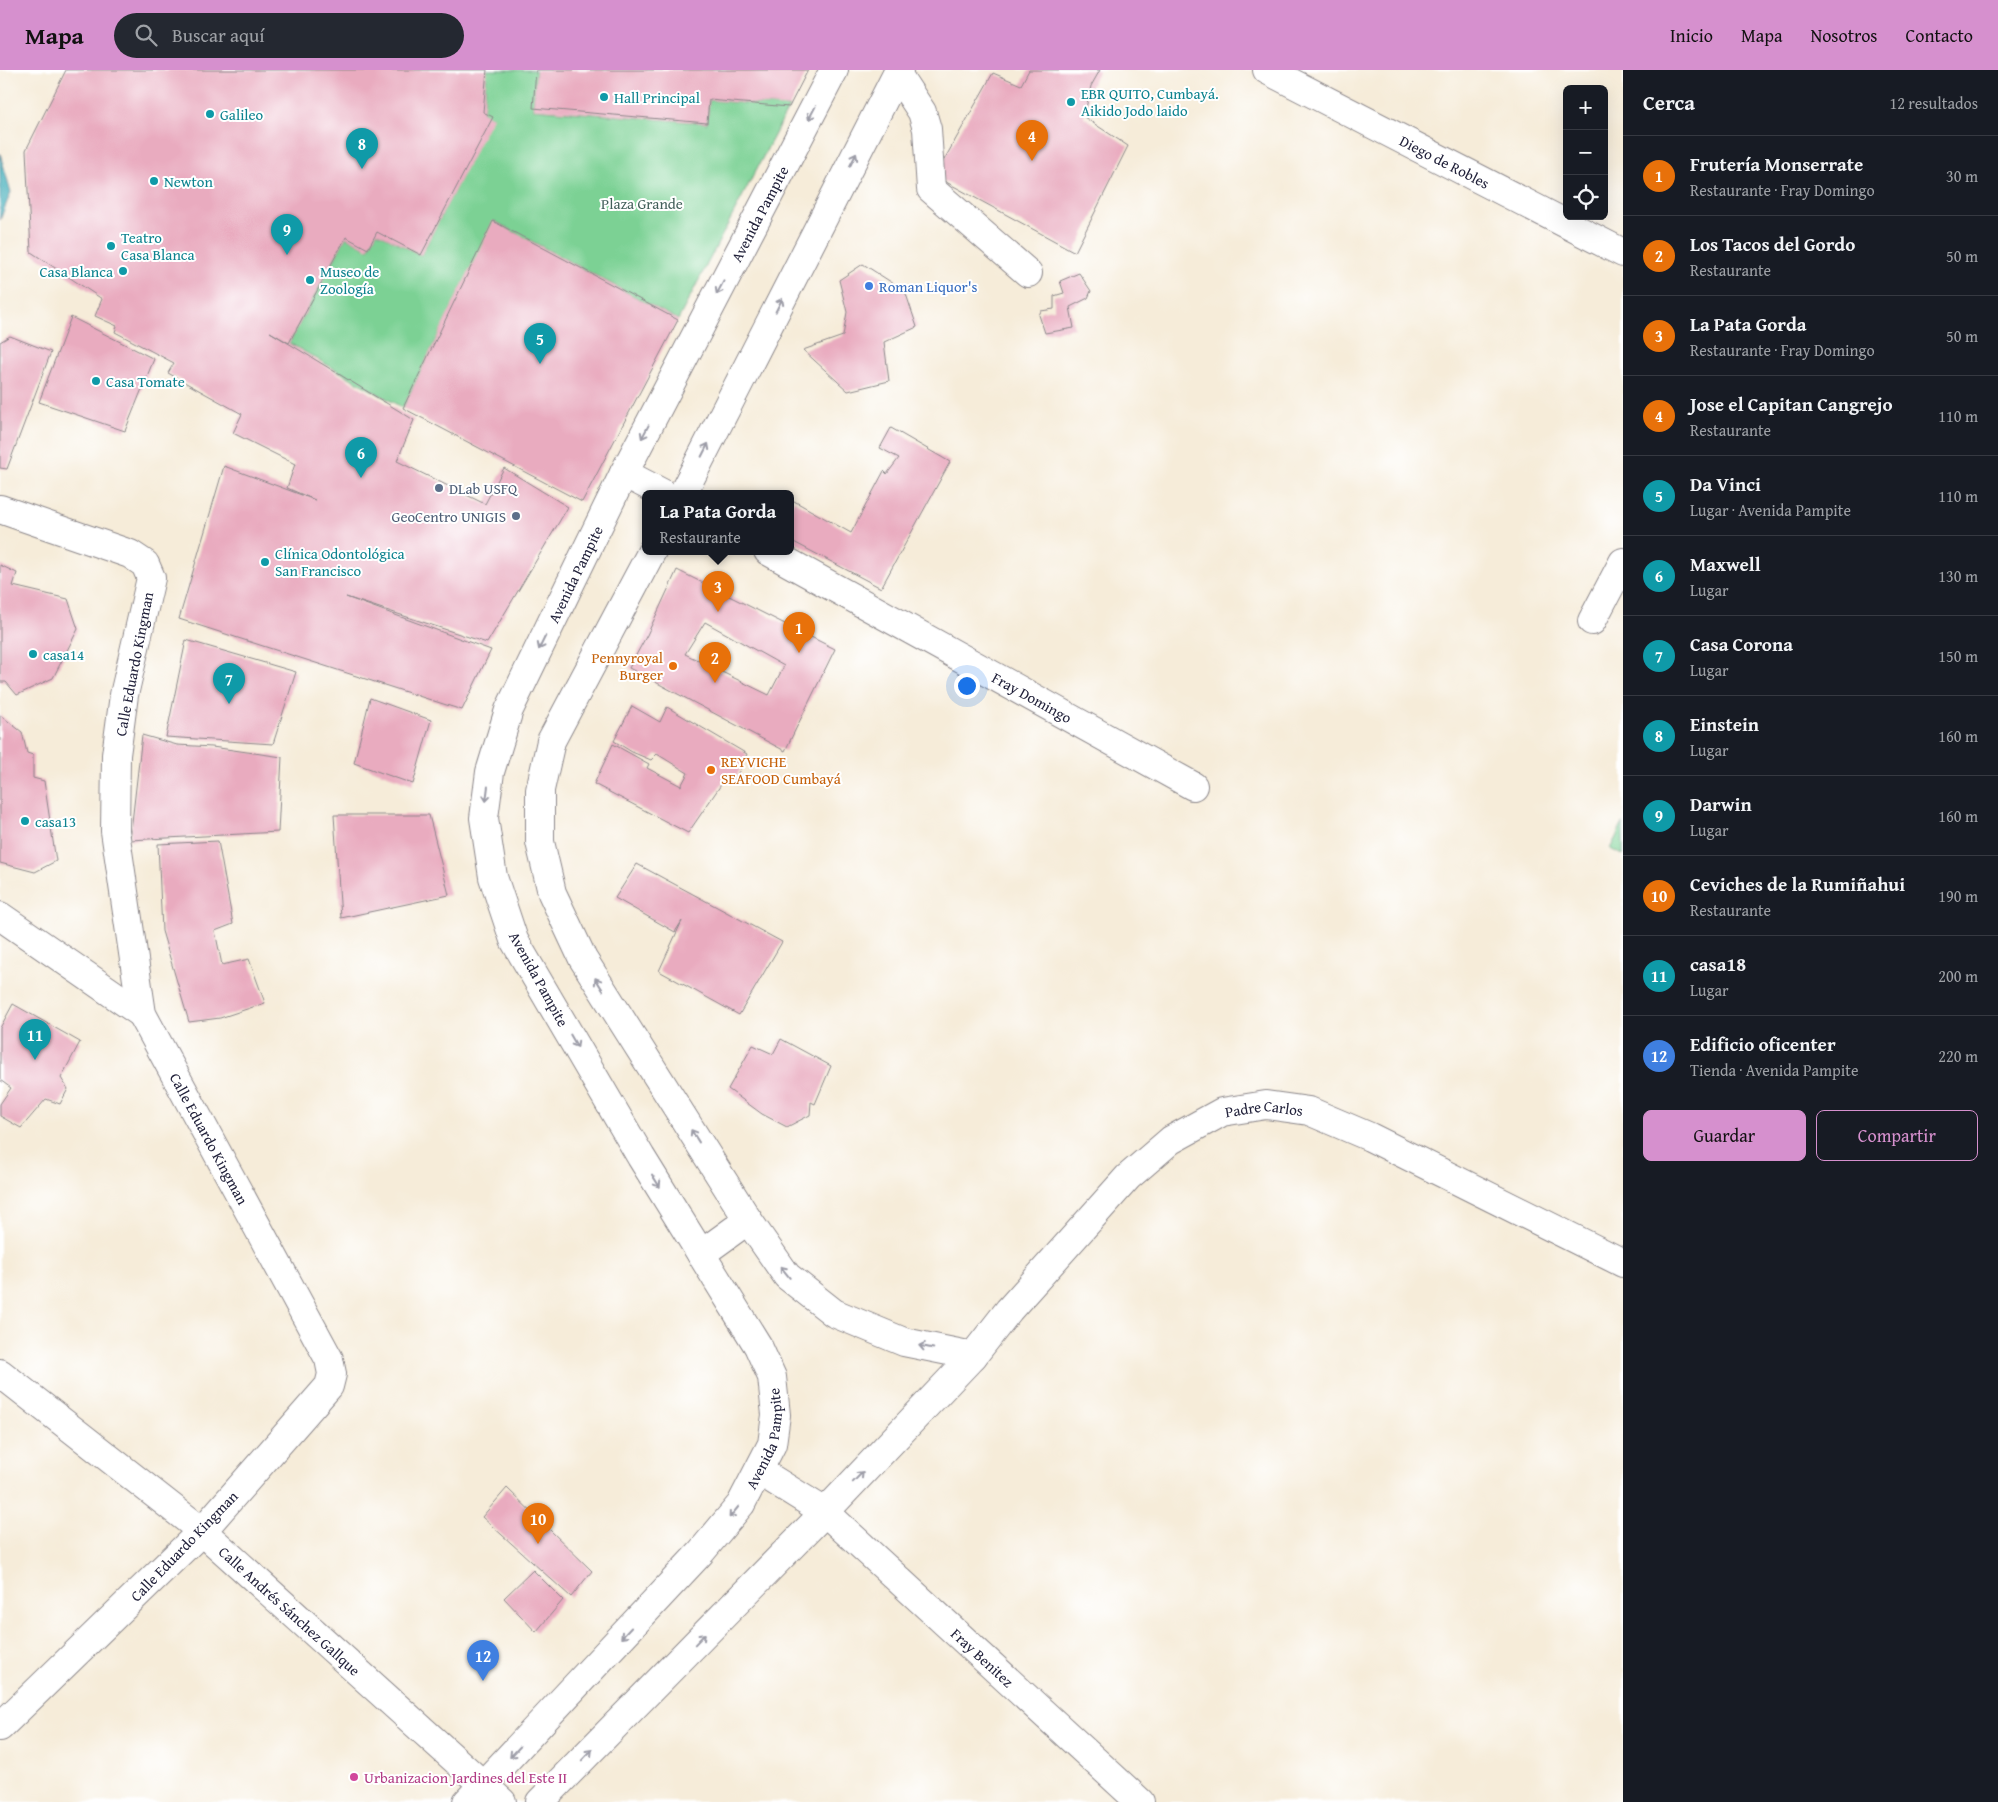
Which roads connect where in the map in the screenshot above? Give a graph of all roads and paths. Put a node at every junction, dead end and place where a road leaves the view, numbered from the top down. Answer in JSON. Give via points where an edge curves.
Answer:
{"nodes":[{"id":1,"x":834,"y":70,"type":"edge"},
{"id":2,"x":1267,"y":70,"type":"edge"},
{"id":3,"x":898,"y":72,"type":"edge"},
{"id":4,"x":1623,"y":252,"type":"edge"},
{"id":5,"x":1028,"y":274,"type":"dead end"},
{"id":6,"x":624,"y":473,"type":"junction"},
{"id":7,"x":656,"y":490,"type":"edge"},
{"id":8,"x":685,"y":490,"type":"edge"},
{"id":9,"x":0,"y":510,"type":"edge"},
{"id":10,"x":650,"y":555,"type":"edge"},
{"id":11,"x":775,"y":555,"type":"edge"},
{"id":12,"x":1623,"y":562,"type":"edge"},
{"id":13,"x":1592,"y":621,"type":"dead end"},
{"id":14,"x":1193,"y":786,"type":"dead end"},
{"id":15,"x":0,"y":916,"type":"edge"},
{"id":16,"x":142,"y":1014,"type":"junction"},
{"id":17,"x":748,"y":1220,"type":"junction"},
{"id":18,"x":701,"y":1254,"type":"junction"},
{"id":19,"x":1623,"y":1263,"type":"edge"},
{"id":20,"x":974,"y":1356,"type":"junction"},
{"id":21,"x":0,"y":1374,"type":"edge"},
{"id":22,"x":760,"y":1471,"type":"junction"},
{"id":23,"x":824,"y":1512,"type":"junction"},
{"id":24,"x":202,"y":1530,"type":"junction"},
{"id":25,"x":0,"y":1728,"type":"edge"},
{"id":26,"x":484,"y":1797,"type":"edge"},
{"id":27,"x":540,"y":1802,"type":"edge"},
{"id":28,"x":1140,"y":1802,"type":"edge"}],
"edges":[{"from":1,"to":6,"type":"street","name":"Avenida Pampite","one_way":true},
{"from":2,"to":4,"type":"street","name":"Diego de Robles"},
{"from":3,"to":5,"type":"street","via":[[922,112],[927,129],[931,189]]},
{"from":8,"to":3,"type":"street","one_way":true},
{"from":6,"to":7,"type":"street"},
{"from":6,"to":18,"type":"street","name":"Avenida Pampite","one_way":true,"via":[[509,710],[490,772],[484,818],[493,878],[514,940]]},
{"from":9,"to":16,"type":"street","name":"Calle Eduardo Kingman","via":[[130,554],[144,564],[151,578],[124,695],[116,755],[115,831]]},
{"from":17,"to":10,"type":"street","one_way":true,"via":[[583,959],[552,893],[540,842],[540,790],[551,741]]},
{"from":11,"to":14,"type":"street","name":"Fray Domingo"},
{"from":12,"to":13,"type":"street"},
{"from":15,"to":16,"type":"street"},
{"from":16,"to":24,"type":"street","name":"Calle Eduardo Kingman","via":[[329,1359],[332,1374],[329,1386]]},
{"from":17,"to":18,"type":"street"},
{"from":20,"to":17,"type":"street","one_way":true,"via":[[904,1342],[834,1313],[787,1276]]},
{"from":18,"to":22,"type":"street","name":"Avenida Pampite","via":[[758,1346],[772,1377],[776,1415],[772,1444]]},
{"from":19,"to":20,"type":"street","name":"Padre Carlos","via":[[1370,1137],[1309,1111],[1266,1104],[1222,1112],[1171,1140],[1128,1177],[1015,1303]]},
{"from":23,"to":20,"type":"street","one_way":true},
{"from":21,"to":24,"type":"street","name":"Calle Andrés Sánchez Gallque"},
{"from":22,"to":23,"type":"street","name":"Fray Benitez"},
{"from":22,"to":26,"type":"street","name":"Avenida Pampite","one_way":true,"via":[[741,1504],[701,1552]]},
{"from":27,"to":23,"type":"street","one_way":true},
{"from":23,"to":28,"type":"street","name":"Fray Benitez"},
{"from":24,"to":25,"type":"street","name":"Calle Eduardo Kingman"},
{"from":24,"to":26,"type":"street","name":"Calle Andrés Sánchez Gallque","via":[[411,1722]]}]}
